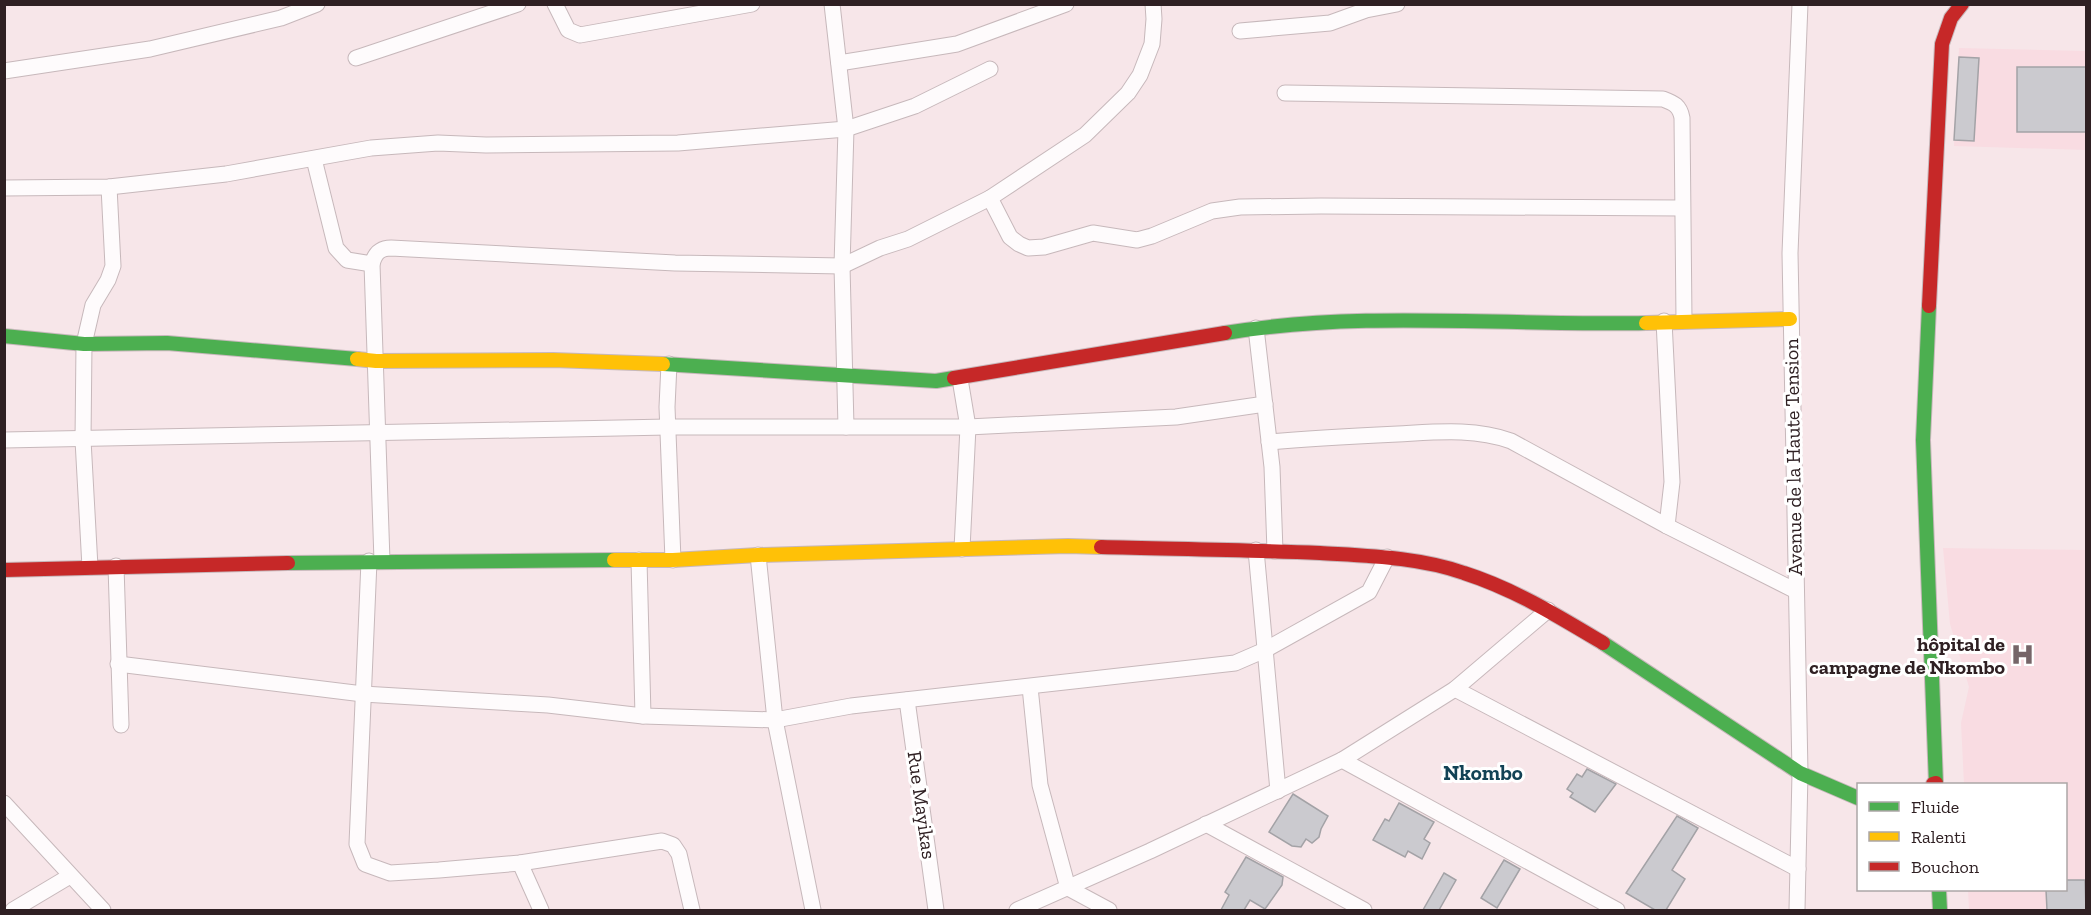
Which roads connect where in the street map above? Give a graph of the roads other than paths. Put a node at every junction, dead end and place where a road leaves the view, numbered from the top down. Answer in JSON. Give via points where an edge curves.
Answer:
{"nodes":[{"id":1,"x":317,"y":4,"type":"edge"},
{"id":2,"x":518,"y":4,"type":"edge"},
{"id":3,"x":555,"y":4,"type":"edge"},
{"id":4,"x":752,"y":4,"type":"edge"},
{"id":5,"x":832,"y":4,"type":"edge"},
{"id":6,"x":1066,"y":4,"type":"edge"},
{"id":7,"x":1152,"y":4,"type":"edge"},
{"id":8,"x":1397,"y":4,"type":"edge"},
{"id":9,"x":1800,"y":4,"type":"edge"},
{"id":10,"x":1962,"y":4,"type":"edge"},
{"id":11,"x":1369,"y":7,"type":"edge"},
{"id":12,"x":1240,"y":32,"type":"dead end"},
{"id":13,"x":356,"y":58,"type":"dead end"},
{"id":14,"x":839,"y":63,"type":"junction"},
{"id":15,"x":990,"y":69,"type":"dead end"},
{"id":16,"x":4,"y":71,"type":"edge"},
{"id":17,"x":1285,"y":93,"type":"dead end"},
{"id":18,"x":846,"y":129,"type":"junction"},
{"id":19,"x":314,"y":159,"type":"junction"},
{"id":20,"x":4,"y":188,"type":"edge"},
{"id":21,"x":109,"y":188,"type":"junction"},
{"id":22,"x":990,"y":198,"type":"junction"},
{"id":23,"x":1682,"y":208,"type":"junction"},
{"id":24,"x":372,"y":264,"type":"junction"},
{"id":25,"x":842,"y":266,"type":"junction"},
{"id":26,"x":1790,"y":319,"type":"junction"},
{"id":27,"x":1684,"y":320,"type":"junction"},
{"id":28,"x":1664,"y":321,"type":"junction"},
{"id":29,"x":1256,"y":328,"type":"junction"},
{"id":30,"x":4,"y":336,"type":"edge"},
{"id":31,"x":84,"y":344,"type":"junction"},
{"id":32,"x":376,"y":361,"type":"junction"},
{"id":33,"x":669,"y":364,"type":"junction"},
{"id":34,"x":844,"y":375,"type":"junction"},
{"id":35,"x":960,"y":379,"type":"junction"},
{"id":36,"x":1265,"y":404,"type":"junction"},
{"id":37,"x":669,"y":427,"type":"junction"},
{"id":38,"x":846,"y":427,"type":"junction"},
{"id":39,"x":968,"y":427,"type":"junction"},
{"id":40,"x":376,"y":433,"type":"junction"},
{"id":41,"x":4,"y":440,"type":"edge"},
{"id":42,"x":83,"y":440,"type":"junction"},
{"id":43,"x":1269,"y":442,"type":"junction"},
{"id":44,"x":1666,"y":526,"type":"junction"},
{"id":45,"x":962,"y":549,"type":"junction"},
{"id":46,"x":1256,"y":550,"type":"junction"},
{"id":47,"x":1275,"y":551,"type":"junction"},
{"id":48,"x":758,"y":555,"type":"junction"},
{"id":49,"x":1387,"y":558,"type":"junction"},
{"id":50,"x":639,"y":560,"type":"junction"},
{"id":51,"x":674,"y":560,"type":"junction"},
{"id":52,"x":376,"y":561,"type":"junction"},
{"id":53,"x":116,"y":566,"type":"junction"},
{"id":54,"x":90,"y":567,"type":"junction"},
{"id":55,"x":4,"y":570,"type":"edge"},
{"id":56,"x":1796,"y":591,"type":"junction"},
{"id":57,"x":1548,"y":610,"type":"junction"},
{"id":58,"x":1265,"y":650,"type":"junction"},
{"id":59,"x":118,"y":664,"type":"junction"},
{"id":60,"x":1030,"y":687,"type":"junction"},
{"id":61,"x":1455,"y":689,"type":"junction"},
{"id":62,"x":363,"y":694,"type":"junction"},
{"id":63,"x":907,"y":700,"type":"junction"},
{"id":64,"x":643,"y":716,"type":"junction"},
{"id":65,"x":775,"y":720,"type":"junction"},
{"id":66,"x":121,"y":725,"type":"dead end"},
{"id":67,"x":1342,"y":760,"type":"junction"},
{"id":68,"x":1800,"y":773,"type":"junction"},
{"id":69,"x":1935,"y":783,"type":"edge"},
{"id":70,"x":1278,"y":791,"type":"junction"},
{"id":71,"x":1857,"y":798,"type":"edge"},
{"id":72,"x":4,"y":803,"type":"edge"},
{"id":73,"x":1206,"y":824,"type":"junction"},
{"id":74,"x":520,"y":863,"type":"junction"},
{"id":75,"x":1798,"y":869,"type":"junction"},
{"id":76,"x":70,"y":876,"type":"junction"},
{"id":77,"x":1068,"y":888,"type":"junction"},
{"id":78,"x":1939,"y":891,"type":"edge"},
{"id":79,"x":13,"y":910,"type":"edge"},
{"id":80,"x":103,"y":910,"type":"edge"},
{"id":81,"x":541,"y":910,"type":"edge"},
{"id":82,"x":692,"y":910,"type":"edge"},
{"id":83,"x":813,"y":910,"type":"edge"},
{"id":84,"x":936,"y":910,"type":"edge"},
{"id":85,"x":1017,"y":910,"type":"edge"},
{"id":86,"x":1109,"y":910,"type":"edge"},
{"id":87,"x":1364,"y":910,"type":"edge"},
{"id":88,"x":1617,"y":910,"type":"edge"},
{"id":89,"x":1797,"y":910,"type":"edge"},
{"id":90,"x":1940,"y":910,"type":"edge"}],
"edges":[{"from":1,"to":16,"type":"street","via":[[280,18],[150,49]]},
{"from":2,"to":13,"type":"street"},
{"from":3,"to":4,"type":"street","via":[[568,30],[580,35]]},
{"from":5,"to":14,"type":"street"},
{"from":6,"to":14,"type":"street","via":[[957,44]]},
{"from":7,"to":22,"type":"street","via":[[1152,44],[1128,93],[1085,135]]},
{"from":8,"to":11,"type":"street"},
{"from":9,"to":26,"type":"street","name":"Avenue de la Haute Tension"},
{"from":10,"to":69,"type":"street","via":[[1946,25],[1942,44],[1924,411]]},
{"from":11,"to":12,"type":"street","via":[[1330,23]]},
{"from":14,"to":18,"type":"street"},
{"from":15,"to":18,"type":"street","via":[[915,106]]},
{"from":17,"to":23,"type":"street","via":[[1663,99],[1681,111]]},
{"from":18,"to":19,"type":"street","via":[[678,143],[438,143],[371,148]]},
{"from":18,"to":25,"type":"street"},
{"from":19,"to":21,"type":"street"},
{"from":19,"to":24,"type":"street","via":[[336,248],[347,260]]},
{"from":20,"to":21,"type":"street"},
{"from":21,"to":31,"type":"street","via":[[113,266],[93,305]]},
{"from":22,"to":23,"type":"street","via":[[1011,237],[1028,248],[1093,233],[1137,240],[1224,208]]},
{"from":22,"to":25,"type":"street","via":[[908,239]]},
{"from":23,"to":27,"type":"street"},
{"from":24,"to":25,"type":"street","via":[[379,251],[391,248],[675,263]]},
{"from":24,"to":32,"type":"street"},
{"from":25,"to":34,"type":"street"},
{"from":26,"to":27,"type":"street"},
{"from":26,"to":56,"type":"street","name":"Avenue de la Haute Tension"},
{"from":27,"to":28,"type":"street"},
{"from":28,"to":29,"type":"street","via":[[1363,321]]},
{"from":28,"to":44,"type":"street","via":[[1672,482]]},
{"from":29,"to":35,"type":"street"},
{"from":29,"to":36,"type":"street"},
{"from":30,"to":31,"type":"street"},
{"from":31,"to":32,"type":"street","via":[[167,343]]},
{"from":31,"to":42,"type":"street"},
{"from":32,"to":33,"type":"street"},
{"from":32,"to":40,"type":"street"},
{"from":33,"to":34,"type":"street"},
{"from":33,"to":37,"type":"street"},
{"from":34,"to":35,"type":"street"},
{"from":34,"to":38,"type":"street"},
{"from":35,"to":39,"type":"street"},
{"from":36,"to":39,"type":"street","via":[[1176,417]]},
{"from":36,"to":43,"type":"street"},
{"from":37,"to":38,"type":"street"},
{"from":37,"to":40,"type":"street"},
{"from":37,"to":51,"type":"street"},
{"from":38,"to":39,"type":"street"},
{"from":39,"to":45,"type":"street"},
{"from":40,"to":42,"type":"street"},
{"from":40,"to":52,"type":"street"},
{"from":41,"to":42,"type":"street"},
{"from":42,"to":54,"type":"street"},
{"from":43,"to":44,"type":"street","via":[[1468,431],[1492,434]]},
{"from":43,"to":47,"type":"street"},
{"from":44,"to":56,"type":"street"},
{"from":45,"to":46,"type":"street","via":[[1068,546]]},
{"from":45,"to":48,"type":"street"},
{"from":46,"to":47,"type":"street"},
{"from":46,"to":58,"type":"street"},
{"from":47,"to":49,"type":"street"},
{"from":48,"to":51,"type":"street"},
{"from":48,"to":65,"type":"street"},
{"from":49,"to":57,"type":"street","via":[[1463,572]]},
{"from":49,"to":58,"type":"street","via":[[1369,592]]},
{"from":50,"to":51,"type":"street"},
{"from":50,"to":52,"type":"street"},
{"from":50,"to":64,"type":"street"},
{"from":52,"to":53,"type":"street"},
{"from":52,"to":62,"type":"street"},
{"from":53,"to":54,"type":"street"},
{"from":53,"to":59,"type":"street"},
{"from":54,"to":55,"type":"street"},
{"from":56,"to":68,"type":"street","name":"Avenue de la Haute Tension"},
{"from":57,"to":61,"type":"street"},
{"from":57,"to":68,"type":"street"},
{"from":58,"to":60,"type":"street","via":[[1234,663]]},
{"from":58,"to":70,"type":"street"},
{"from":59,"to":62,"type":"street"},
{"from":59,"to":66,"type":"street"},
{"from":60,"to":63,"type":"street"},
{"from":60,"to":77,"type":"street","via":[[1040,785]]},
{"from":61,"to":67,"type":"street"},
{"from":61,"to":75,"type":"street"},
{"from":62,"to":64,"type":"street","via":[[548,705]]},
{"from":62,"to":74,"type":"street","via":[[357,844],[365,864],[390,873]]},
{"from":63,"to":65,"type":"street"},
{"from":63,"to":84,"type":"street","name":"Rue Mayikas"},
{"from":64,"to":65,"type":"street"},
{"from":65,"to":83,"type":"street"},
{"from":67,"to":70,"type":"street"},
{"from":67,"to":88,"type":"street"},
{"from":68,"to":71,"type":"street"},
{"from":68,"to":75,"type":"street","name":"Avenue de la Haute Tension"},
{"from":70,"to":73,"type":"street"},
{"from":72,"to":76,"type":"street"},
{"from":73,"to":77,"type":"street"},
{"from":73,"to":87,"type":"street"},
{"from":74,"to":81,"type":"street"},
{"from":74,"to":82,"type":"street","via":[[662,841],[673,845],[679,854]]},
{"from":75,"to":89,"type":"street","name":"Avenue de la Haute Tension"},
{"from":76,"to":79,"type":"street"},
{"from":76,"to":80,"type":"street"},
{"from":77,"to":85,"type":"street"},
{"from":77,"to":86,"type":"street"},
{"from":78,"to":90,"type":"street"}]}
